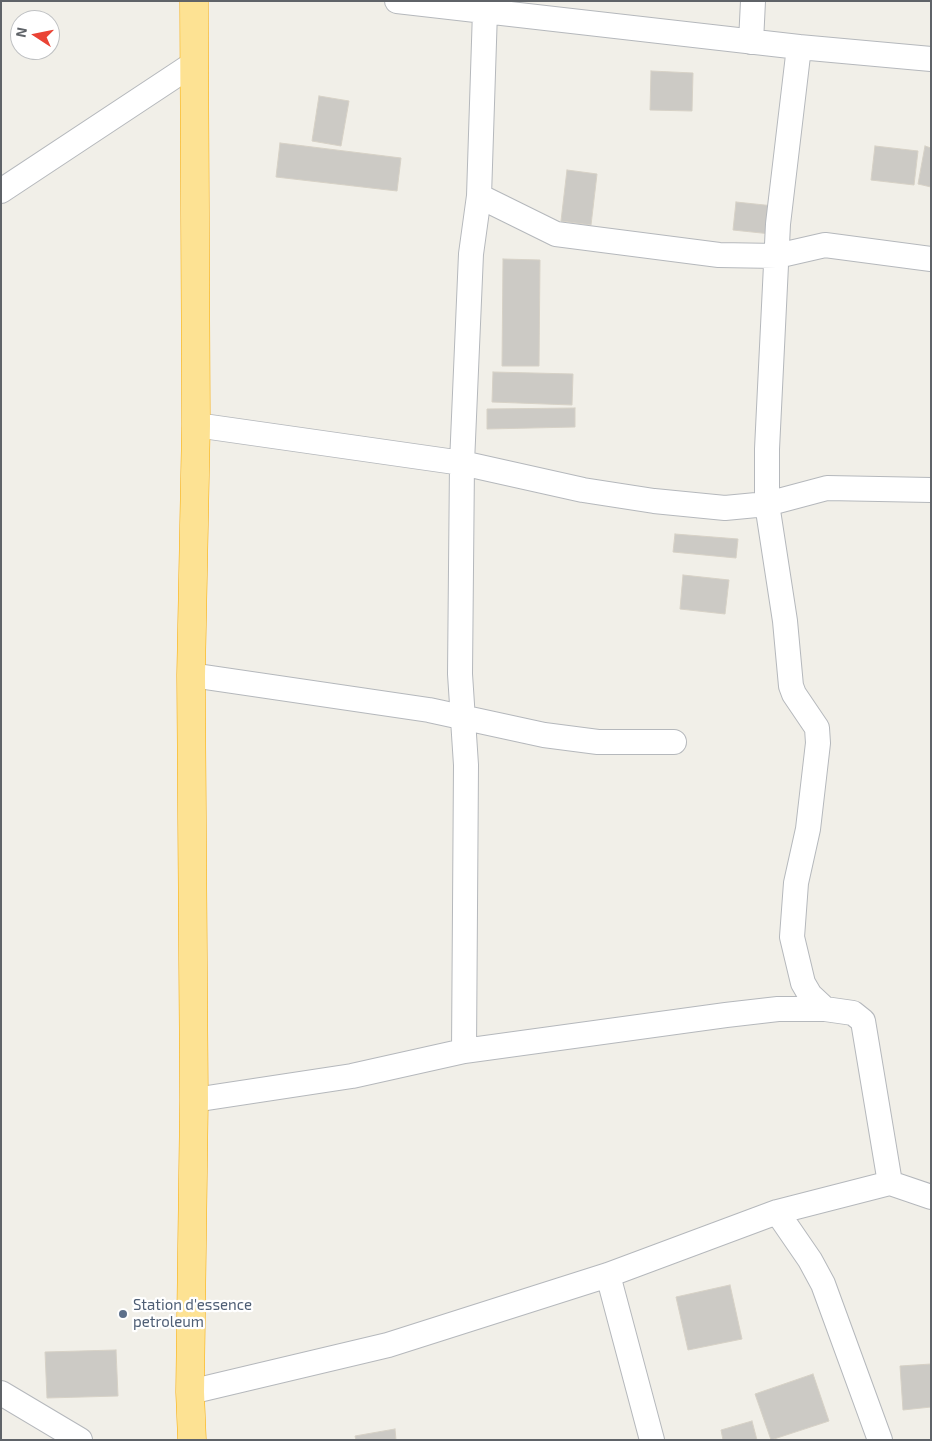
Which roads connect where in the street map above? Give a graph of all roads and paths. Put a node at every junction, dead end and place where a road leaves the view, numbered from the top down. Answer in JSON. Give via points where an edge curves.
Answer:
{"nodes":[{"id":1,"x":194,"y":1,"type":"edge"},
{"id":2,"x":397,"y":1,"type":"edge"},
{"id":3,"x":753,"y":1,"type":"edge"},
{"id":4,"x":485,"y":11,"type":"junction"},
{"id":5,"x":751,"y":42,"type":"junction"},
{"id":6,"x":799,"y":47,"type":"junction"},
{"id":7,"x":931,"y":59,"type":"edge"},
{"id":8,"x":193,"y":64,"type":"junction"},
{"id":9,"x":4,"y":186,"type":"edge"},
{"id":10,"x":479,"y":196,"type":"junction"},
{"id":11,"x":777,"y":256,"type":"junction"},
{"id":12,"x":931,"y":259,"type":"edge"},
{"id":13,"x":196,"y":425,"type":"junction"},
{"id":14,"x":462,"y":462,"type":"junction"},
{"id":15,"x":931,"y":490,"type":"edge"},
{"id":16,"x":767,"y":504,"type":"junction"},
{"id":17,"x":191,"y":675,"type":"junction"},
{"id":18,"x":461,"y":718,"type":"junction"},
{"id":19,"x":674,"y":742,"type":"dead end"},
{"id":20,"x":825,"y":1009,"type":"junction"},
{"id":21,"x":464,"y":1051,"type":"junction"},
{"id":22,"x":194,"y":1100,"type":"junction"},
{"id":23,"x":890,"y":1183,"type":"junction"},
{"id":24,"x":931,"y":1196,"type":"edge"},
{"id":25,"x":777,"y":1212,"type":"junction"},
{"id":26,"x":608,"y":1275,"type":"junction"},
{"id":27,"x":190,"y":1392,"type":"junction"},
{"id":28,"x":1,"y":1393,"type":"edge"},
{"id":29,"x":80,"y":1440,"type":"edge"},
{"id":30,"x":192,"y":1440,"type":"edge"},
{"id":31,"x":652,"y":1440,"type":"edge"},
{"id":32,"x":880,"y":1440,"type":"edge"}],
"edges":[{"from":1,"to":8,"type":"highway"},
{"from":2,"to":4,"type":"street"},
{"from":3,"to":5,"type":"street"},
{"from":4,"to":5,"type":"street"},
{"from":4,"to":10,"type":"street"},
{"from":5,"to":6,"type":"street"},
{"from":6,"to":7,"type":"street"},
{"from":6,"to":11,"type":"street"},
{"from":8,"to":9,"type":"street"},
{"from":8,"to":13,"type":"highway"},
{"from":10,"to":11,"type":"street","via":[[556,234],[719,256]]},
{"from":10,"to":14,"type":"street","via":[[471,254]]},
{"from":11,"to":12,"type":"street","via":[[825,245]]},
{"from":11,"to":16,"type":"street"},
{"from":13,"to":14,"type":"street"},
{"from":13,"to":17,"type":"highway"},
{"from":14,"to":16,"type":"street","via":[[583,490],[654,501],[725,508]]},
{"from":14,"to":18,"type":"street"},
{"from":15,"to":16,"type":"street","via":[[827,488]]},
{"from":16,"to":20,"type":"street","via":[[785,621],[791,686],[817,728],[818,743],[808,828],[796,883],[792,938],[802,983]]},
{"from":17,"to":18,"type":"street","via":[[377,701]]},
{"from":17,"to":22,"type":"highway"},
{"from":18,"to":19,"type":"street","via":[[520,732],[572,739]]},
{"from":18,"to":21,"type":"street","via":[[466,765]]},
{"from":20,"to":21,"type":"street","via":[[778,1009],[726,1015]]},
{"from":20,"to":23,"type":"street","via":[[853,1013],[863,1021]]},
{"from":21,"to":22,"type":"street","via":[[352,1076]]},
{"from":22,"to":27,"type":"highway"},
{"from":23,"to":24,"type":"street"},
{"from":23,"to":25,"type":"street"},
{"from":25,"to":26,"type":"street"},
{"from":25,"to":32,"type":"street","via":[[823,1284]]},
{"from":26,"to":27,"type":"street","via":[[388,1345]]},
{"from":26,"to":31,"type":"street"},
{"from":27,"to":30,"type":"highway"},
{"from":28,"to":29,"type":"street"}]}
